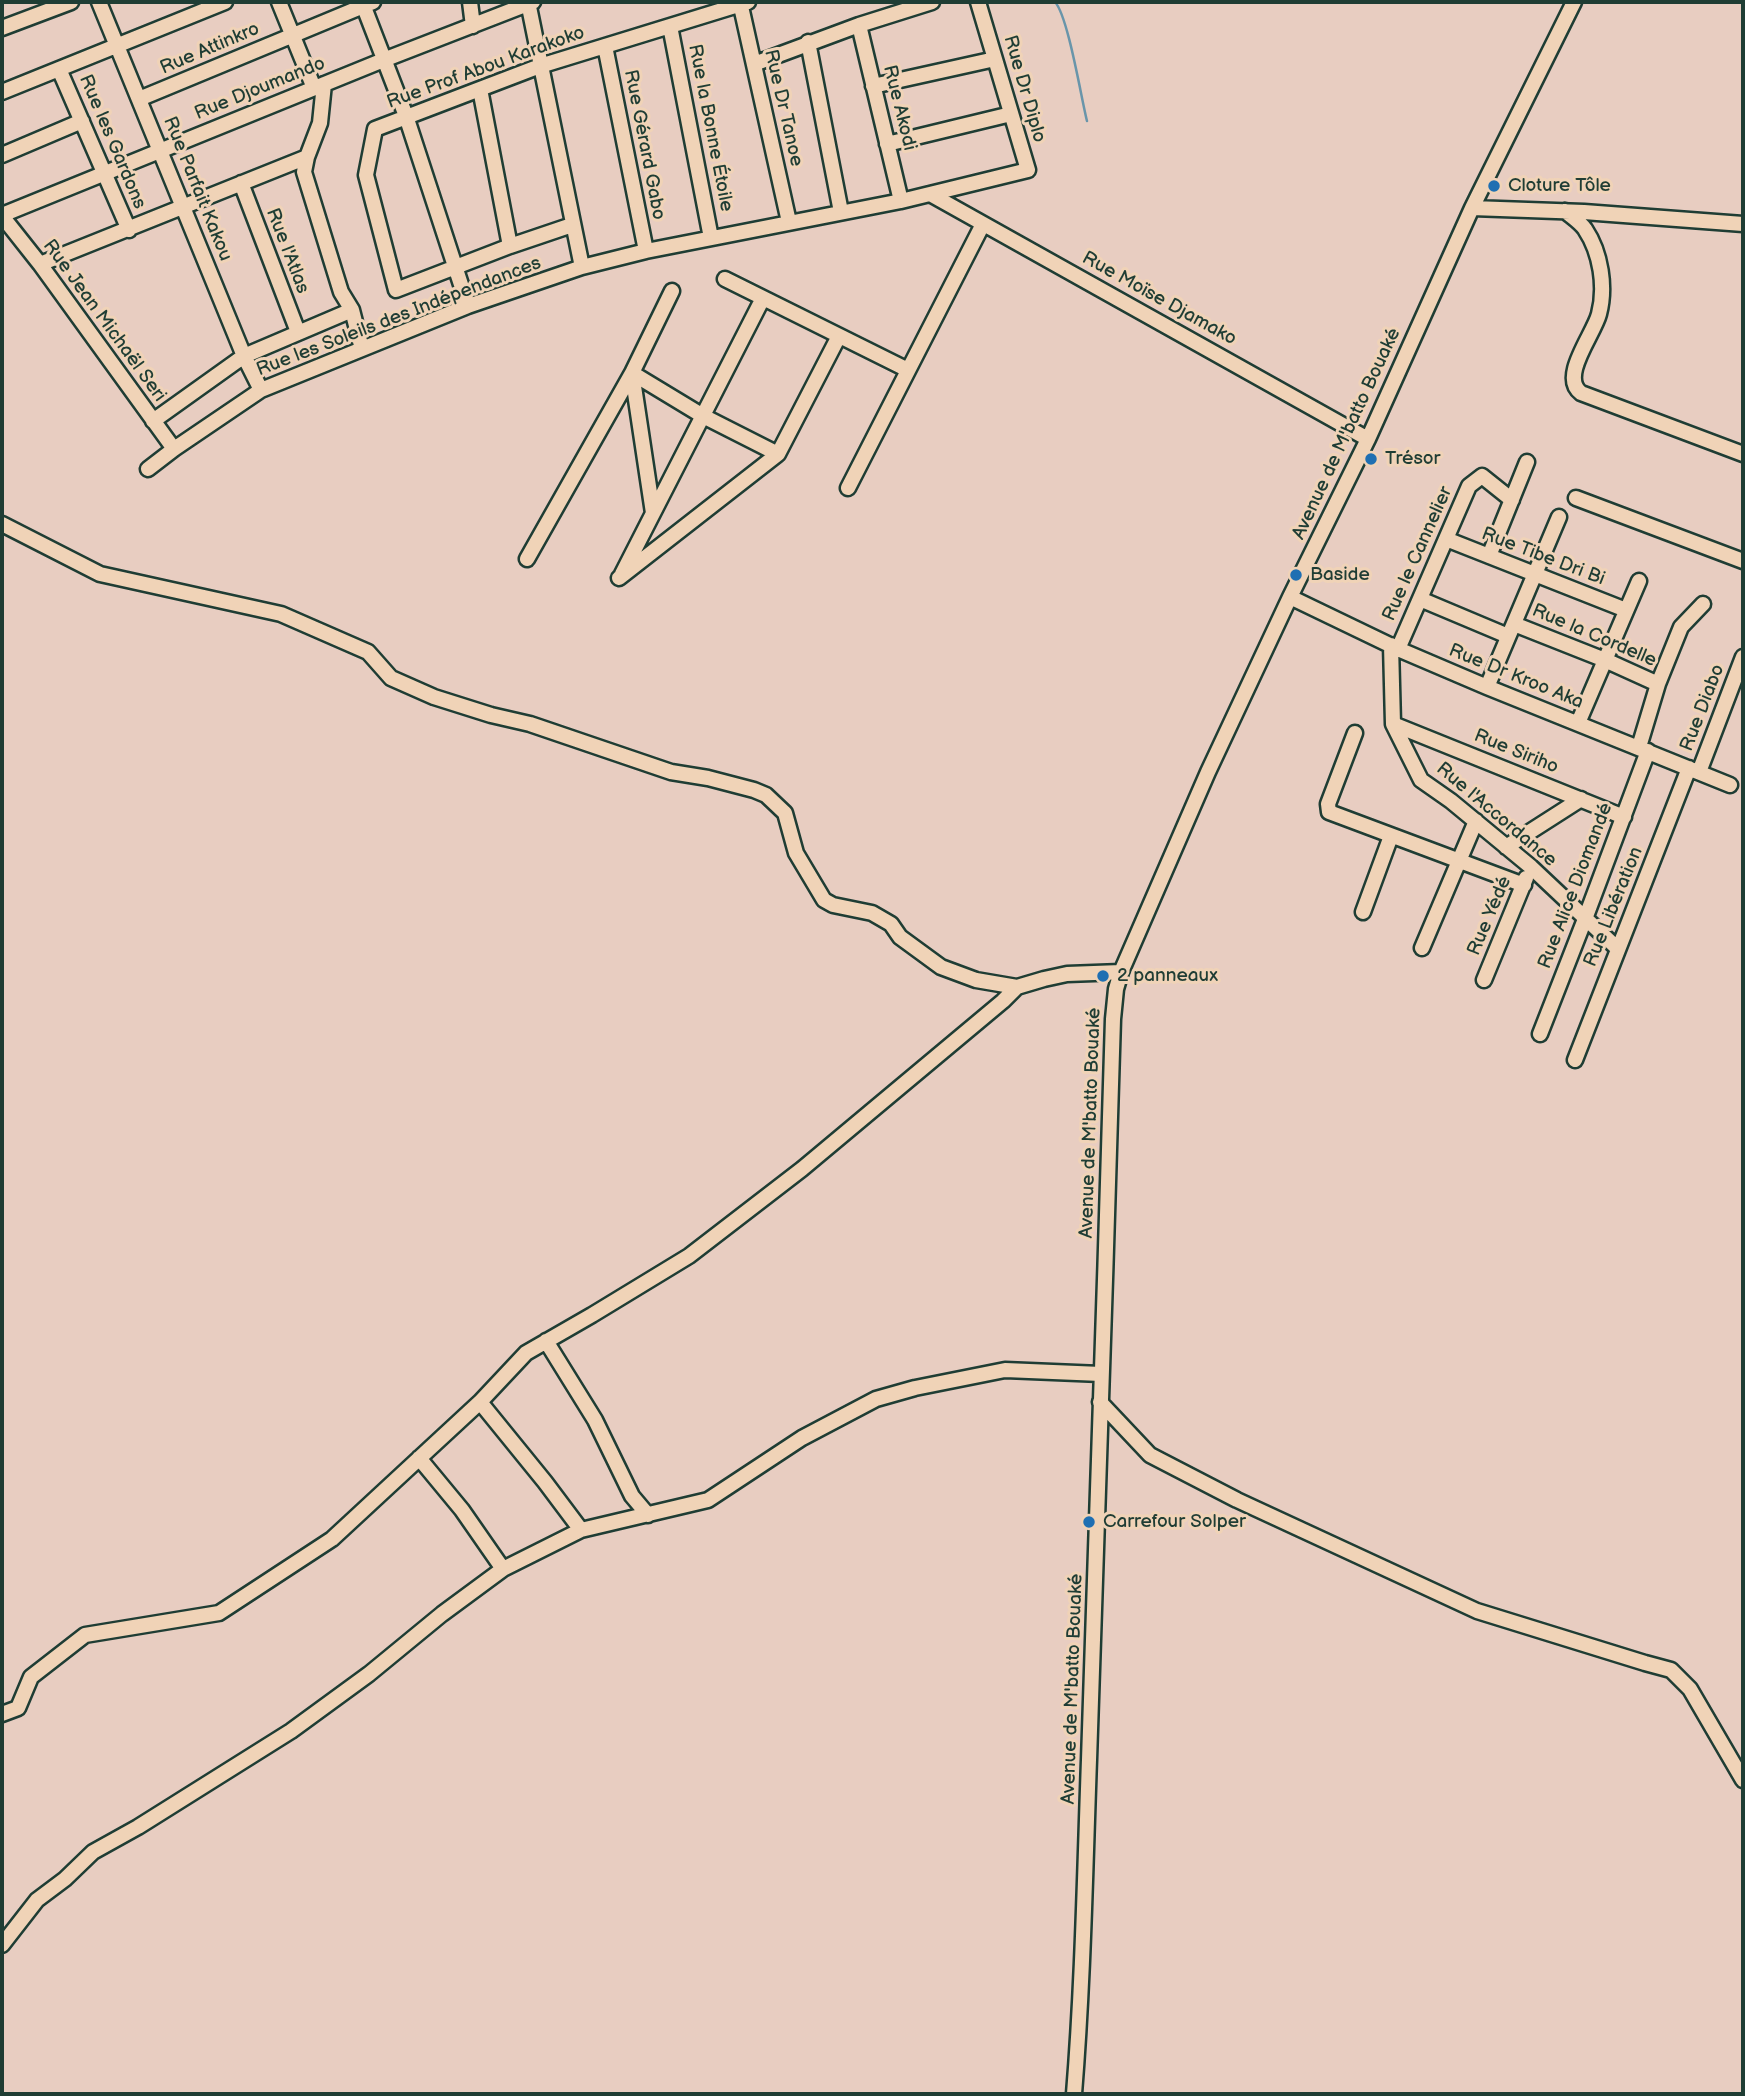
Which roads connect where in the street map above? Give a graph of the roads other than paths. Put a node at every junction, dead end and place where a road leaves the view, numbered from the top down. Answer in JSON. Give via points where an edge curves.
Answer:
{"nodes":[{"id":1,"x":71,"y":2,"type":"edge"},
{"id":2,"x":99,"y":2,"type":"edge"},
{"id":3,"x":225,"y":2,"type":"edge"},
{"id":4,"x":279,"y":2,"type":"edge"},
{"id":5,"x":470,"y":2,"type":"edge"},
{"id":6,"x":530,"y":2,"type":"edge"},
{"id":7,"x":932,"y":2,"type":"edge"},
{"id":8,"x":978,"y":2,"type":"edge"},
{"id":9,"x":1574,"y":2,"type":"edge"},
{"id":10,"x":367,"y":3,"type":"edge"},
{"id":11,"x":743,"y":3,"type":"edge"},
{"id":12,"x":859,"y":25,"type":"junction"},
{"id":13,"x":472,"y":26,"type":"junction"},
{"id":14,"x":670,"y":26,"type":"junction"},
{"id":15,"x":2,"y":28,"type":"edge"},
{"id":16,"x":294,"y":35,"type":"junction"},
{"id":17,"x":808,"y":43,"type":"junction"},
{"id":18,"x":117,"y":46,"type":"junction"},
{"id":19,"x":605,"y":46,"type":"junction"},
{"id":20,"x":386,"y":59,"type":"junction"},
{"id":21,"x":995,"y":59,"type":"junction"},
{"id":22,"x":754,"y":64,"type":"junction"},
{"id":23,"x":540,"y":66,"type":"junction"},
{"id":24,"x":59,"y":69,"type":"junction"},
{"id":25,"x":319,"y":86,"type":"junction"},
{"id":26,"x":873,"y":86,"type":"junction"},
{"id":27,"x":480,"y":89,"type":"junction"},
{"id":28,"x":2,"y":92,"type":"edge"},
{"id":29,"x":139,"y":99,"type":"junction"},
{"id":30,"x":1011,"y":114,"type":"junction"},
{"id":31,"x":406,"y":116,"type":"junction"},
{"id":32,"x":82,"y":121,"type":"junction"},
{"id":33,"x":887,"y":144,"type":"junction"},
{"id":34,"x":160,"y":150,"type":"junction"},
{"id":35,"x":2,"y":155,"type":"edge"},
{"id":36,"x":307,"y":157,"type":"junction"},
{"id":37,"x":105,"y":173,"type":"junction"},
{"id":38,"x":241,"y":183,"type":"junction"},
{"id":39,"x":930,"y":194,"type":"junction"},
{"id":40,"x":901,"y":201,"type":"junction"},
{"id":41,"x":184,"y":206,"type":"junction"},
{"id":42,"x":1472,"y":208,"type":"junction"},
{"id":43,"x":1565,"y":211,"type":"junction"},
{"id":44,"x":841,"y":212,"type":"junction"},
{"id":45,"x":2,"y":216,"type":"edge"},
{"id":46,"x":789,"y":222,"type":"junction"},
{"id":47,"x":984,"y":223,"type":"junction"},
{"id":48,"x":1743,"y":224,"type":"edge"},
{"id":49,"x":572,"y":225,"type":"junction"},
{"id":50,"x":129,"y":230,"type":"junction"},
{"id":51,"x":711,"y":238,"type":"junction"},
{"id":52,"x":510,"y":246,"type":"junction"},
{"id":53,"x":646,"y":251,"type":"junction"},
{"id":54,"x":40,"y":264,"type":"junction"},
{"id":55,"x":455,"y":267,"type":"junction"},
{"id":56,"x":582,"y":267,"type":"junction"},
{"id":57,"x":725,"y":279,"type":"dead end"},
{"id":58,"x":672,"y":291,"type":"dead end"},
{"id":59,"x":763,"y":298,"type":"junction"},
{"id":60,"x":468,"y":306,"type":"junction"},
{"id":61,"x":352,"y":310,"type":"junction"},
{"id":62,"x":298,"y":332,"type":"junction"},
{"id":63,"x":839,"y":336,"type":"junction"},
{"id":64,"x":362,"y":349,"type":"junction"},
{"id":65,"x":244,"y":356,"type":"junction"},
{"id":66,"x":908,"y":370,"type":"junction"},
{"id":67,"x":632,"y":373,"type":"junction"},
{"id":68,"x":261,"y":390,"type":"junction"},
{"id":69,"x":703,"y":416,"type":"junction"},
{"id":70,"x":153,"y":421,"type":"junction"},
{"id":71,"x":1368,"y":439,"type":"junction"},
{"id":72,"x":174,"y":449,"type":"junction"},
{"id":73,"x":778,"y":454,"type":"junction"},
{"id":74,"x":1743,"y":454,"type":"edge"},
{"id":75,"x":1527,"y":462,"type":"dead end"},
{"id":76,"x":148,"y":470,"type":"dead end"},
{"id":77,"x":848,"y":488,"type":"dead end"},
{"id":78,"x":1576,"y":498,"type":"dead end"},
{"id":79,"x":1512,"y":500,"type":"junction"},
{"id":80,"x":653,"y":513,"type":"junction"},
{"id":81,"x":1559,"y":517,"type":"dead end"},
{"id":82,"x":2,"y":524,"type":"edge"},
{"id":83,"x":1446,"y":539,"type":"junction"},
{"id":84,"x":1489,"y":556,"type":"junction"},
{"id":85,"x":527,"y":559,"type":"dead end"},
{"id":86,"x":1743,"y":561,"type":"edge"},
{"id":87,"x":1535,"y":575,"type":"junction"},
{"id":88,"x":1639,"y":581,"type":"dead end"},
{"id":89,"x":1290,"y":597,"type":"junction"},
{"id":90,"x":1420,"y":598,"type":"junction"},
{"id":91,"x":1703,"y":604,"type":"dead end"},
{"id":92,"x":1626,"y":610,"type":"junction"},
{"id":93,"x":1511,"y":630,"type":"junction"},
{"id":94,"x":1394,"y":647,"type":"junction"},
{"id":95,"x":1743,"y":657,"type":"edge"},
{"id":96,"x":1605,"y":660,"type":"junction"},
{"id":97,"x":1658,"y":684,"type":"junction"},
{"id":98,"x":1487,"y":687,"type":"junction"},
{"id":99,"x":1393,"y":723,"type":"junction"},
{"id":100,"x":1578,"y":723,"type":"junction"},
{"id":101,"x":1355,"y":733,"type":"dead end"},
{"id":102,"x":1643,"y":749,"type":"junction"},
{"id":103,"x":1694,"y":770,"type":"junction"},
{"id":104,"x":1730,"y":785,"type":"dead end"},
{"id":105,"x":1581,"y":799,"type":"junction"},
{"id":106,"x":1624,"y":817,"type":"junction"},
{"id":107,"x":1476,"y":821,"type":"junction"},
{"id":108,"x":1391,"y":836,"type":"junction"},
{"id":109,"x":1506,"y":846,"type":"junction"},
{"id":110,"x":1459,"y":862,"type":"junction"},
{"id":111,"x":1531,"y":867,"type":"junction"},
{"id":112,"x":1524,"y":885,"type":"junction"},
{"id":113,"x":1363,"y":912,"type":"dead end"},
{"id":114,"x":1585,"y":919,"type":"junction"},
{"id":115,"x":1422,"y":948,"type":"dead end"},
{"id":116,"x":1618,"y":949,"type":"junction"},
{"id":117,"x":1121,"y":972,"type":"junction"},
{"id":118,"x":1484,"y":980,"type":"dead end"},
{"id":119,"x":1017,"y":988,"type":"junction"},
{"id":120,"x":1540,"y":1034,"type":"dead end"},
{"id":121,"x":1575,"y":1060,"type":"dead end"},
{"id":122,"x":546,"y":1341,"type":"junction"},
{"id":123,"x":1101,"y":1374,"type":"junction"},
{"id":124,"x":480,"y":1402,"type":"junction"},
{"id":125,"x":1100,"y":1402,"type":"junction"},
{"id":126,"x":419,"y":1458,"type":"junction"},
{"id":127,"x":648,"y":1515,"type":"junction"},
{"id":128,"x":581,"y":1530,"type":"junction"},
{"id":129,"x":503,"y":1569,"type":"junction"},
{"id":130,"x":2,"y":1714,"type":"edge"},
{"id":131,"x":1743,"y":1780,"type":"edge"},
{"id":132,"x":2,"y":1945,"type":"edge"},
{"id":133,"x":1074,"y":2094,"type":"edge"}],
"edges":[{"from":1,"to":15,"type":"street"},
{"from":2,"to":18,"type":"street","name":"Rue Parfait Kakou"},
{"from":3,"to":18,"type":"street"},
{"from":4,"to":16,"type":"street"},
{"from":5,"to":13,"type":"street"},
{"from":6,"to":13,"type":"street","name":"Rue Djoumando"},
{"from":6,"to":23,"type":"street"},
{"from":7,"to":12,"type":"street"},
{"from":8,"to":21,"type":"street","name":"Rue Dr Diplo"},
{"from":9,"to":42,"type":"street","name":"Avenue de M'batto Bouaké"},
{"from":10,"to":16,"type":"street","name":"Rue Attinkro"},
{"from":10,"to":20,"type":"street"},
{"from":11,"to":14,"type":"street","name":"Rue Prof Abou Karakoko"},
{"from":11,"to":22,"type":"street","name":"Rue Dr Tanoe"},
{"from":12,"to":17,"type":"street"},
{"from":12,"to":26,"type":"street","name":"Rue Akodi"},
{"from":13,"to":20,"type":"street","name":"Rue Djoumando"},
{"from":14,"to":19,"type":"street","name":"Rue Prof Abou Karakoko"},
{"from":14,"to":51,"type":"street","name":"Rue la Bonne Étoile"},
{"from":16,"to":25,"type":"street"},
{"from":16,"to":29,"type":"street","name":"Rue Attinkro"},
{"from":17,"to":22,"type":"street"},
{"from":17,"to":44,"type":"street"},
{"from":18,"to":24,"type":"street"},
{"from":18,"to":29,"type":"street","name":"Rue Parfait Kakou"},
{"from":19,"to":23,"type":"street","name":"Rue Prof Abou Karakoko"},
{"from":19,"to":53,"type":"street","name":"Rue Gérard Gabo"},
{"from":20,"to":25,"type":"street","name":"Rue Djoumando"},
{"from":20,"to":31,"type":"street"},
{"from":21,"to":26,"type":"street"},
{"from":21,"to":30,"type":"street","name":"Rue Dr Diplo"},
{"from":22,"to":46,"type":"street","name":"Rue Dr Tanoe"},
{"from":23,"to":27,"type":"street","name":"Rue Prof Abou Karakoko"},
{"from":23,"to":49,"type":"street"},
{"from":24,"to":28,"type":"street"},
{"from":24,"to":32,"type":"street","name":"Rue les Gardons"},
{"from":25,"to":34,"type":"street","name":"Rue Djoumando"},
{"from":25,"to":36,"type":"street","via":[[320,123]]},
{"from":26,"to":33,"type":"street","name":"Rue Akodi"},
{"from":27,"to":31,"type":"street","name":"Rue Prof Abou Karakoko"},
{"from":27,"to":52,"type":"street"},
{"from":29,"to":34,"type":"street","name":"Rue Parfait Kakou"},
{"from":30,"to":33,"type":"street"},
{"from":30,"to":39,"type":"street","name":"Rue Dr Diplo","via":[[1028,170]]},
{"from":31,"to":55,"type":"street"},
{"from":31,"to":55,"type":"street","name":"Rue Prof Abou Karakoko","via":[[375,129],[366,175],[396,290]]},
{"from":32,"to":35,"type":"street"},
{"from":32,"to":37,"type":"street","name":"Rue les Gardons"},
{"from":33,"to":40,"type":"street","name":"Rue Akodi"},
{"from":34,"to":37,"type":"street","name":"Rue Djoumando"},
{"from":34,"to":41,"type":"street","name":"Rue Parfait Kakou"},
{"from":36,"to":38,"type":"street"},
{"from":36,"to":61,"type":"street","via":[[304,172],[341,292]]},
{"from":37,"to":45,"type":"street","name":"Rue Djoumando"},
{"from":37,"to":50,"type":"street","name":"Rue les Gardons"},
{"from":38,"to":41,"type":"street"},
{"from":38,"to":62,"type":"street","name":"Rue l'Atlas"},
{"from":39,"to":40,"type":"street","name":"Rue les Soleils des Indépendances"},
{"from":39,"to":47,"type":"street","name":"Rue Moïse Djamako"},
{"from":40,"to":44,"type":"street","name":"Rue les Soleils des Indépendances"},
{"from":41,"to":50,"type":"street"},
{"from":41,"to":65,"type":"street","name":"Rue Parfait Kakou"},
{"from":42,"to":43,"type":"street"},
{"from":42,"to":71,"type":"street","name":"Avenue de M'batto Bouaké"},
{"from":43,"to":48,"type":"street"},
{"from":43,"to":74,"type":"street","via":[[1584,227],[1596,248],[1601,277],[1599,315],[1575,367],[1575,388]]},
{"from":44,"to":46,"type":"street","name":"Rue les Soleils des Indépendances"},
{"from":45,"to":54,"type":"street","name":"Rue Jean Michaël Seri"},
{"from":46,"to":51,"type":"street","name":"Rue les Soleils des Indépendances"},
{"from":47,"to":66,"type":"street"},
{"from":47,"to":71,"type":"street","name":"Rue Moïse Djamako"},
{"from":49,"to":52,"type":"street","name":"Rue Prof Abou Karakoko"},
{"from":49,"to":56,"type":"street"},
{"from":50,"to":54,"type":"street"},
{"from":51,"to":53,"type":"street","name":"Rue les Soleils des Indépendances"},
{"from":52,"to":55,"type":"street","name":"Rue Prof Abou Karakoko"},
{"from":53,"to":56,"type":"street","name":"Rue les Soleils des Indépendances"},
{"from":54,"to":70,"type":"street","name":"Rue Jean Michaël Seri"},
{"from":55,"to":60,"type":"street"},
{"from":56,"to":60,"type":"street","name":"Rue les Soleils des Indépendances"},
{"from":57,"to":59,"type":"street"},
{"from":58,"to":67,"type":"street"},
{"from":59,"to":63,"type":"street"},
{"from":59,"to":69,"type":"street"},
{"from":60,"to":64,"type":"street","name":"Rue les Soleils des Indépendances"},
{"from":61,"to":62,"type":"street"},
{"from":61,"to":64,"type":"street"},
{"from":62,"to":65,"type":"street"},
{"from":63,"to":66,"type":"street"},
{"from":63,"to":73,"type":"street"},
{"from":64,"to":68,"type":"street","name":"Rue les Soleils des Indépendances"},
{"from":65,"to":68,"type":"street","name":"Rue Parfait Kakou"},
{"from":65,"to":70,"type":"street"},
{"from":66,"to":77,"type":"street"},
{"from":67,"to":69,"type":"street"},
{"from":67,"to":80,"type":"street"},
{"from":67,"to":85,"type":"street"},
{"from":68,"to":72,"type":"street","name":"Rue les Soleils des Indépendances"},
{"from":69,"to":73,"type":"street"},
{"from":69,"to":80,"type":"street"},
{"from":70,"to":72,"type":"street","name":"Rue Jean Michaël Seri"},
{"from":71,"to":89,"type":"street","name":"Avenue de M'batto Bouaké"},
{"from":72,"to":76,"type":"street","name":"Rue les Soleils des Indépendances"},
{"from":73,"to":80,"type":"street","via":[[619,578]]},
{"from":75,"to":79,"type":"street"},
{"from":78,"to":86,"type":"street"},
{"from":79,"to":83,"type":"street","name":"Rue le Cannelier","via":[[1482,476],[1469,486]]},
{"from":79,"to":84,"type":"street"},
{"from":81,"to":87,"type":"street"},
{"from":82,"to":119,"type":"street","via":[[100,574],[281,614],[368,652],[391,678],[434,697],[671,772],[766,795],[785,813],[796,853],[824,900],[872,913],[941,967]]},
{"from":83,"to":84,"type":"street","name":"Rue Tibe Dri Bi"},
{"from":83,"to":90,"type":"street","name":"Rue le Cannelier"},
{"from":84,"to":87,"type":"street","name":"Rue Tibe Dri Bi"},
{"from":87,"to":92,"type":"street","name":"Rue Tibe Dri Bi"},
{"from":87,"to":93,"type":"street"},
{"from":88,"to":92,"type":"street"},
{"from":89,"to":94,"type":"street","name":"Rue Dr Kroo Aka"},
{"from":89,"to":117,"type":"street","name":"Avenue de M'batto Bouaké"},
{"from":90,"to":93,"type":"street","name":"Rue la Cordelle"},
{"from":90,"to":94,"type":"street","name":"Rue le Cannelier"},
{"from":91,"to":97,"type":"street","name":"Rue Alice Diomandé","via":[[1681,627]]},
{"from":92,"to":96,"type":"street"},
{"from":93,"to":96,"type":"street","name":"Rue la Cordelle"},
{"from":93,"to":98,"type":"street"},
{"from":94,"to":98,"type":"street","name":"Rue Dr Kroo Aka"},
{"from":94,"to":99,"type":"street","name":"Rue l'Accordance"},
{"from":95,"to":103,"type":"street","name":"Rue Diabo"},
{"from":96,"to":97,"type":"street","name":"Rue la Cordelle"},
{"from":96,"to":100,"type":"street"},
{"from":97,"to":102,"type":"street","name":"Rue Alice Diomandé"},
{"from":98,"to":100,"type":"street","name":"Rue Dr Kroo Aka"},
{"from":99,"to":105,"type":"street","name":"Rue Siriho"},
{"from":99,"to":107,"type":"street","name":"Rue l'Accordance","via":[[1421,780]]},
{"from":100,"to":102,"type":"street","name":"Rue Dr Kroo Aka"},
{"from":101,"to":108,"type":"street","via":[[1329,812]]},
{"from":102,"to":103,"type":"street","name":"Rue Dr Kroo Aka"},
{"from":102,"to":106,"type":"street","name":"Rue Alice Diomandé"},
{"from":103,"to":104,"type":"street","name":"Rue Dr Kroo Aka"},
{"from":103,"to":116,"type":"street","name":"Rue Libération"},
{"from":105,"to":106,"type":"street","name":"Rue Siriho"},
{"from":105,"to":109,"type":"street"},
{"from":106,"to":114,"type":"street","name":"Rue Alice Diomandé"},
{"from":107,"to":109,"type":"street","name":"Rue l'Accordance"},
{"from":107,"to":110,"type":"street"},
{"from":108,"to":110,"type":"street"},
{"from":108,"to":113,"type":"street"},
{"from":109,"to":111,"type":"street","name":"Rue l'Accordance"},
{"from":110,"to":112,"type":"street"},
{"from":110,"to":115,"type":"street"},
{"from":111,"to":112,"type":"street","name":"Rue Yédé"},
{"from":111,"to":114,"type":"street","name":"Rue l'Accordance"},
{"from":112,"to":118,"type":"street","name":"Rue Yédé"},
{"from":114,"to":116,"type":"street","name":"Rue l'Accordance"},
{"from":114,"to":120,"type":"street","name":"Rue Alice Diomandé"},
{"from":116,"to":121,"type":"street","name":"Rue Libération"},
{"from":117,"to":119,"type":"street","via":[[1067,974]]},
{"from":117,"to":123,"type":"street","name":"Avenue de M'batto Bouaké","via":[[1113,1019]]},
{"from":119,"to":122,"type":"street","via":[[802,1169],[689,1256]]},
{"from":122,"to":124,"type":"street","via":[[526,1353]]},
{"from":122,"to":127,"type":"street","via":[[595,1420],[632,1496]]},
{"from":123,"to":125,"type":"street","name":"Avenue de M'batto Bouaké"},
{"from":123,"to":127,"type":"street","via":[[1005,1370],[876,1399],[802,1438],[708,1500]]},
{"from":124,"to":126,"type":"street"},
{"from":124,"to":128,"type":"street"},
{"from":125,"to":131,"type":"street","via":[[1150,1455],[1237,1500],[1477,1611],[1671,1670],[1690,1689]]},
{"from":125,"to":133,"type":"street","name":"Avenue de M'batto Bouaké","via":[[1081,2004]]},
{"from":126,"to":129,"type":"street"},
{"from":126,"to":130,"type":"street","via":[[332,1539],[219,1613],[85,1636],[31,1677],[18,1708]]},
{"from":127,"to":128,"type":"street"},
{"from":128,"to":129,"type":"street"},
{"from":129,"to":132,"type":"street","via":[[291,1731],[93,1852],[37,1900]]}]}
